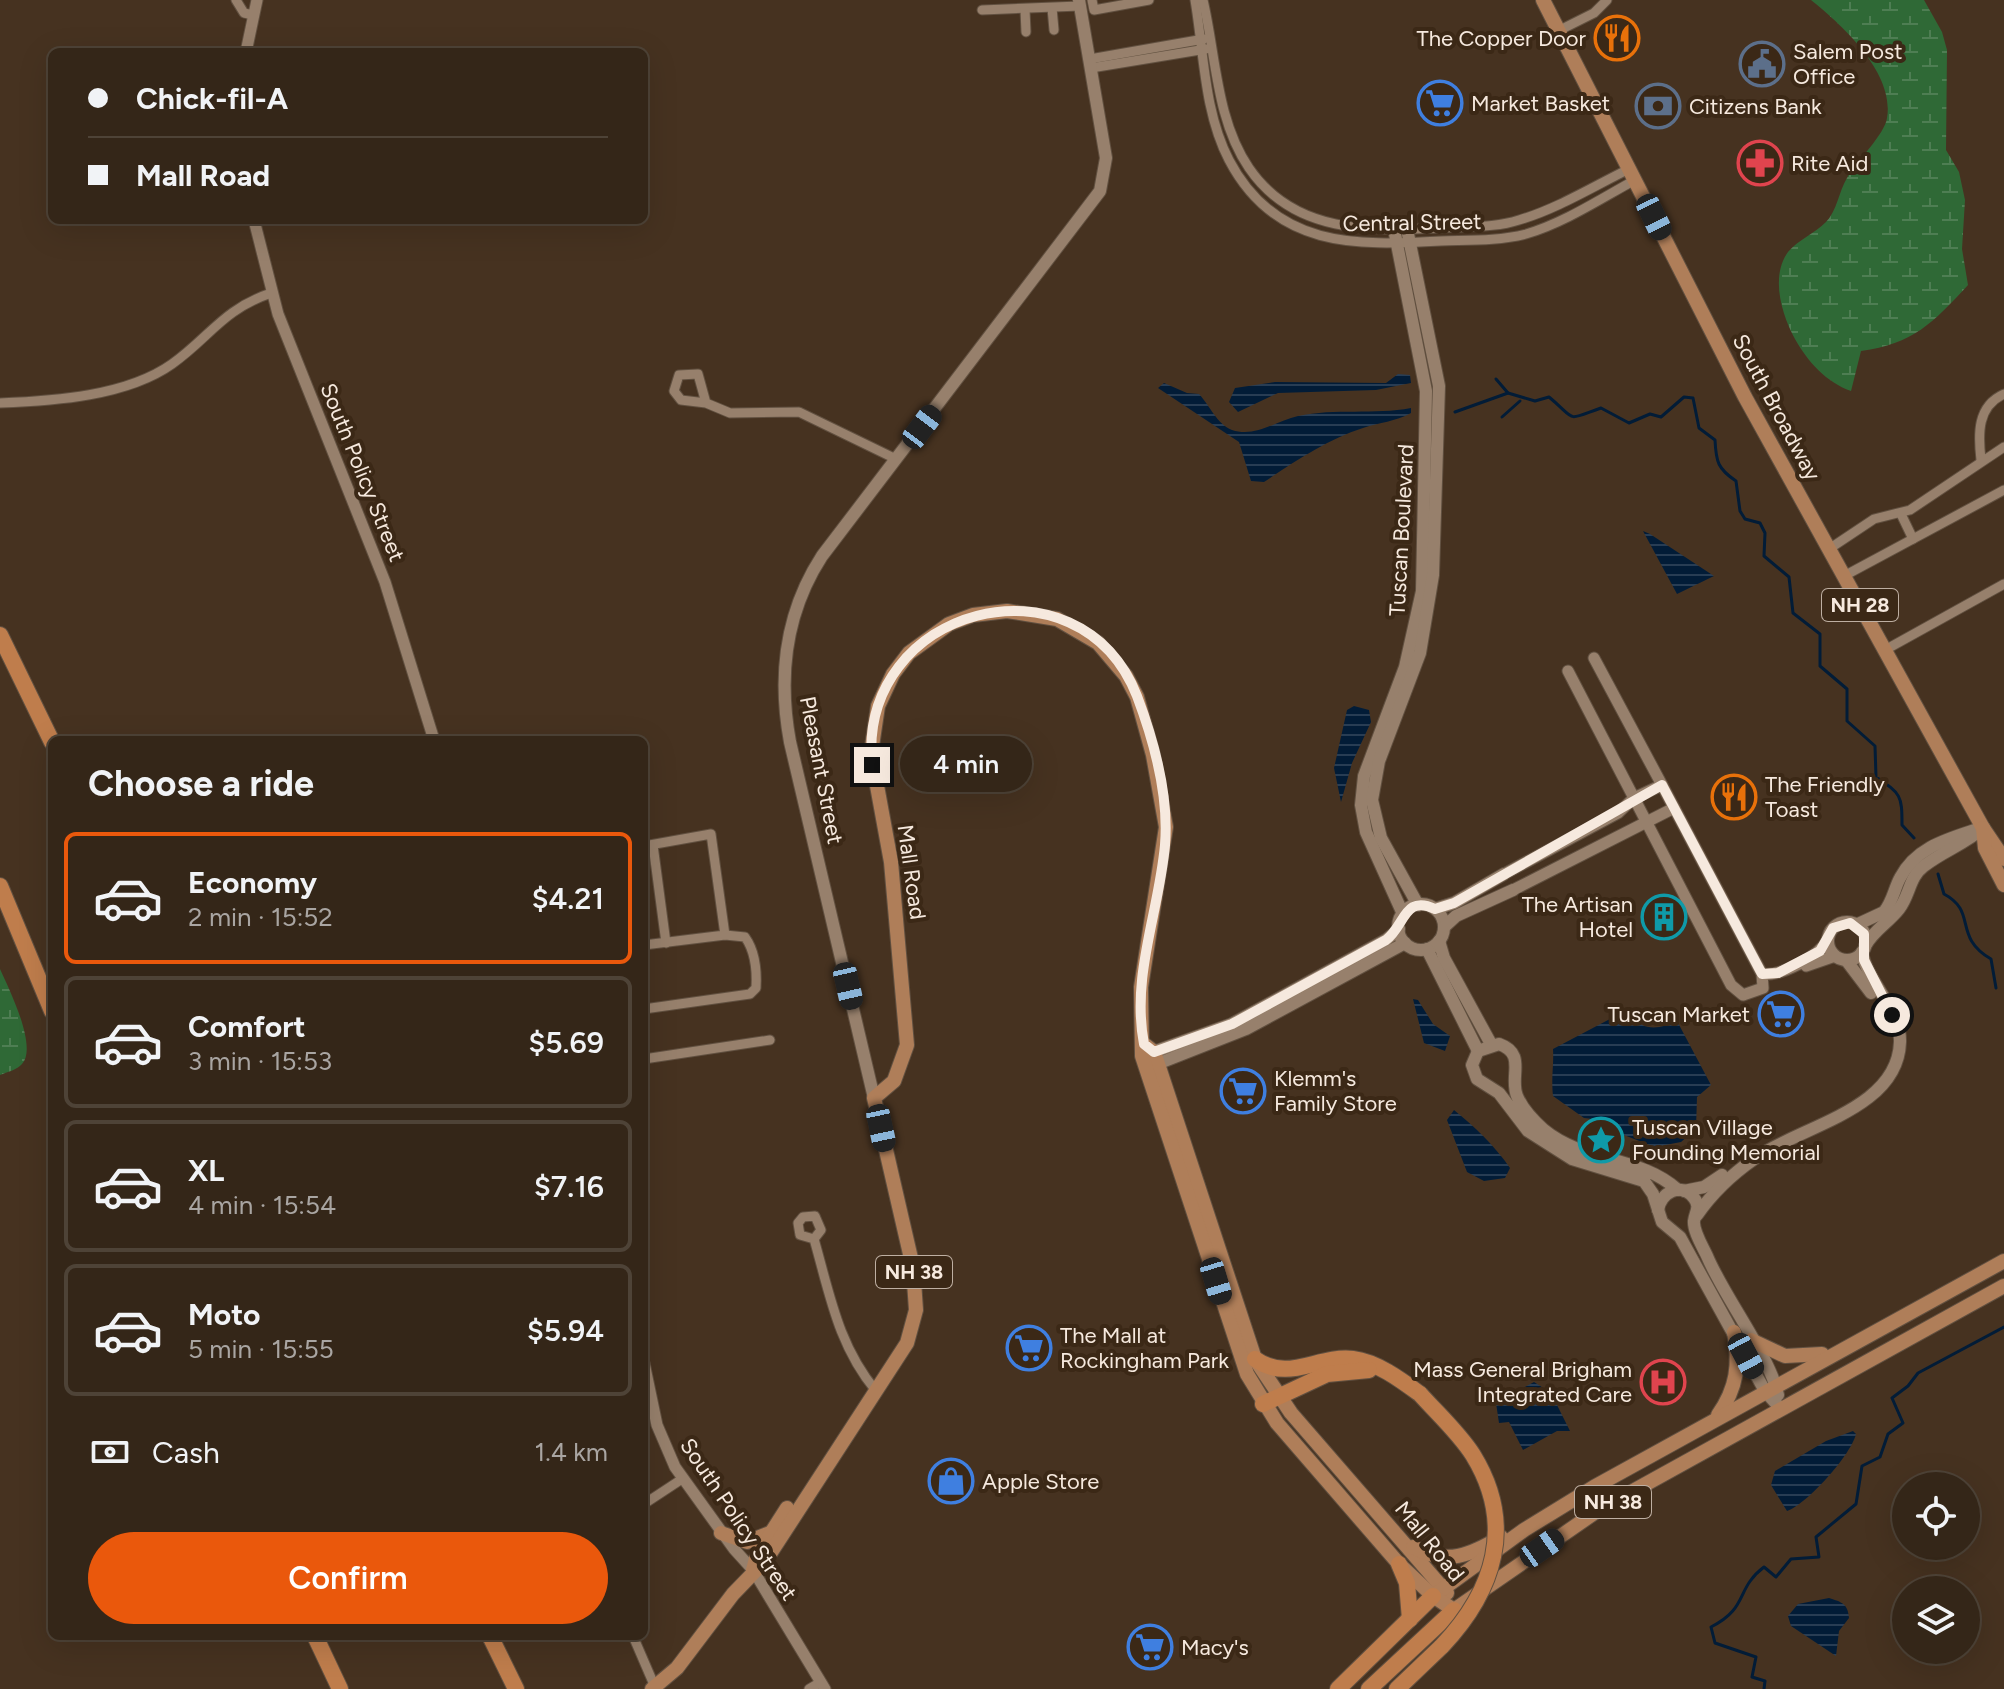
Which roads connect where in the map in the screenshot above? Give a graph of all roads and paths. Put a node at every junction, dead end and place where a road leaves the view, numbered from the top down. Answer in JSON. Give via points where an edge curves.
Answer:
{"nodes":[{"id":1,"x":236,"y":0,"type":"edge"},
{"id":2,"x":257,"y":0,"type":"edge"},
{"id":3,"x":1149,"y":0,"type":"edge"},
{"id":4,"x":1195,"y":0,"type":"edge"},
{"id":5,"x":1203,"y":0,"type":"edge"},
{"id":6,"x":1543,"y":0,"type":"edge"},
{"id":7,"x":1607,"y":0,"type":"edge"},
{"id":8,"x":1086,"y":4,"type":"edge"},
{"id":9,"x":1052,"y":8,"type":"junction"},
{"id":10,"x":982,"y":10,"type":"dead end"},
{"id":11,"x":1025,"y":10,"type":"junction"},
{"id":12,"x":253,"y":15,"type":"junction"},
{"id":13,"x":1054,"y":30,"type":"dead end"},
{"id":14,"x":1558,"y":31,"type":"junction"},
{"id":15,"x":1026,"y":32,"type":"dead end"},
{"id":16,"x":1207,"y":43,"type":"junction"},
{"id":17,"x":247,"y":48,"type":"edge"},
{"id":18,"x":1091,"y":64,"type":"junction"},
{"id":19,"x":1632,"y":175,"type":"junction"},
{"id":20,"x":255,"y":224,"type":"edge"},
{"id":21,"x":1402,"y":236,"type":"junction"},
{"id":22,"x":271,"y":293,"type":"junction"},
{"id":23,"x":2004,"y":394,"type":"edge"},
{"id":24,"x":706,"y":403,"type":"dead end"},
{"id":25,"x":0,"y":405,"type":"edge"},
{"id":26,"x":2004,"y":447,"type":"edge"},
{"id":27,"x":896,"y":459,"type":"junction"},
{"id":28,"x":1981,"y":460,"type":"junction"},
{"id":29,"x":2004,"y":490,"type":"edge"},
{"id":30,"x":1901,"y":514,"type":"junction"},
{"id":31,"x":1913,"y":539,"type":"junction"},
{"id":32,"x":1829,"y":549,"type":"junction"},
{"id":33,"x":1844,"y":576,"type":"junction"},
{"id":34,"x":2004,"y":584,"type":"edge"},
{"id":35,"x":0,"y":635,"type":"edge"},
{"id":36,"x":1885,"y":650,"type":"junction"},
{"id":37,"x":1594,"y":658,"type":"dead end"},
{"id":38,"x":1568,"y":671,"type":"dead end"},
{"id":39,"x":49,"y":736,"type":"edge"},
{"id":40,"x":433,"y":736,"type":"edge"},
{"id":41,"x":1662,"y":785,"type":"junction"},
{"id":42,"x":1634,"y":798,"type":"junction"},
{"id":43,"x":1674,"y":808,"type":"junction"},
{"id":44,"x":1646,"y":822,"type":"junction"},
{"id":45,"x":1983,"y":828,"type":"junction"},
{"id":46,"x":648,"y":845,"type":"edge"},
{"id":47,"x":2004,"y":859,"type":"edge"},
{"id":48,"x":1504,"y":874,"type":"joint"},
{"id":49,"x":2004,"y":885,"type":"edge"},
{"id":50,"x":0,"y":886,"type":"edge"},
{"id":51,"x":1513,"y":890,"type":"joint"},
{"id":52,"x":0,"y":895,"type":"edge"},
{"id":53,"x":1418,"y":905,"type":"junction"},
{"id":54,"x":1435,"y":909,"type":"junction"},
{"id":55,"x":1403,"y":914,"type":"junction"},
{"id":56,"x":1856,"y":925,"type":"junction"},
{"id":57,"x":1444,"y":927,"type":"junction"},
{"id":58,"x":1399,"y":929,"type":"junction"},
{"id":59,"x":725,"y":935,"type":"junction"},
{"id":60,"x":1828,"y":939,"type":"junction"},
{"id":61,"x":1439,"y":941,"type":"junction"},
{"id":62,"x":666,"y":943,"type":"junction"},
{"id":63,"x":1405,"y":943,"type":"junction"},
{"id":64,"x":23,"y":944,"type":"junction"},
{"id":65,"x":648,"y":945,"type":"edge"},
{"id":66,"x":1427,"y":949,"type":"junction"},
{"id":67,"x":1864,"y":949,"type":"junction"},
{"id":68,"x":1841,"y":958,"type":"junction"},
{"id":69,"x":1762,"y":974,"type":"junction"},
{"id":70,"x":1763,"y":988,"type":"junction"},
{"id":71,"x":48,"y":1002,"type":"edge"},
{"id":72,"x":648,"y":1008,"type":"edge"},
{"id":73,"x":770,"y":1040,"type":"dead end"},
{"id":74,"x":1491,"y":1044,"type":"junction"},
{"id":75,"x":1478,"y":1051,"type":"junction"},
{"id":76,"x":1149,"y":1057,"type":"junction"},
{"id":77,"x":648,"y":1058,"type":"edge"},
{"id":78,"x":1898,"y":1058,"type":"junction"},
{"id":79,"x":1516,"y":1072,"type":"junction"},
{"id":80,"x":1488,"y":1087,"type":"junction"},
{"id":81,"x":874,"y":1098,"type":"junction"},
{"id":82,"x":1752,"y":1160,"type":"junction"},
{"id":83,"x":1681,"y":1190,"type":"junction"},
{"id":84,"x":1658,"y":1210,"type":"junction"},
{"id":85,"x":1695,"y":1218,"type":"junction"},
{"id":86,"x":1673,"y":1229,"type":"junction"},
{"id":87,"x":814,"y":1239,"type":"dead end"},
{"id":88,"x":2004,"y":1261,"type":"edge"},
{"id":89,"x":2004,"y":1286,"type":"edge"},
{"id":90,"x":1734,"y":1332,"type":"junction"},
{"id":91,"x":1751,"y":1340,"type":"junction"},
{"id":92,"x":1838,"y":1350,"type":"junction"},
{"id":93,"x":1255,"y":1359,"type":"junction"},
{"id":94,"x":1390,"y":1374,"type":"junction"},
{"id":95,"x":648,"y":1381,"type":"edge"},
{"id":96,"x":1770,"y":1388,"type":"junction"},
{"id":97,"x":876,"y":1391,"type":"junction"},
{"id":98,"x":1270,"y":1400,"type":"junction"},
{"id":99,"x":1781,"y":1409,"type":"junction"},
{"id":100,"x":1714,"y":1420,"type":"junction"},
{"id":101,"x":848,"y":1429,"type":"junction"},
{"id":102,"x":682,"y":1479,"type":"junction"},
{"id":103,"x":648,"y":1501,"type":"edge"},
{"id":104,"x":1524,"y":1530,"type":"junction"},
{"id":105,"x":771,"y":1532,"type":"junction"},
{"id":106,"x":721,"y":1533,"type":"junction"},
{"id":107,"x":1403,"y":1542,"type":"junction"},
{"id":108,"x":1399,"y":1564,"type":"junction"},
{"id":109,"x":753,"y":1570,"type":"junction"},
{"id":110,"x":1438,"y":1592,"type":"junction"},
{"id":111,"x":1454,"y":1610,"type":"junction"},
{"id":112,"x":1410,"y":1619,"type":"junction"},
{"id":113,"x":317,"y":1640,"type":"edge"},
{"id":114,"x":492,"y":1640,"type":"edge"},
{"id":115,"x":635,"y":1640,"type":"edge"},
{"id":116,"x":337,"y":1684,"type":"edge"},
{"id":117,"x":823,"y":1685,"type":"edge"},
{"id":118,"x":654,"y":1688,"type":"edge"},
{"id":119,"x":516,"y":1689,"type":"edge"},
{"id":120,"x":809,"y":1689,"type":"edge"},
{"id":121,"x":1338,"y":1689,"type":"edge"},
{"id":122,"x":1369,"y":1689,"type":"edge"},
{"id":123,"x":1397,"y":1689,"type":"edge"}],
"edges":[{"from":1,"to":12,"type":"street","via":[[244,13]]},
{"from":2,"to":12,"type":"street"},
{"from":3,"to":8,"type":"street"},
{"from":4,"to":16,"type":"street","name":"Central Street"},
{"from":5,"to":16,"type":"street","name":"Central Street"},
{"from":6,"to":14,"type":"main road","name":"South Broadway","number":"NH 28"},
{"from":7,"to":14,"type":"street","via":[[1594,13]]},
{"from":8,"to":9,"type":"street"},
{"from":8,"to":18,"type":"main road","name":"Pleasant Street"},
{"from":9,"to":11,"type":"street"},
{"from":9,"to":13,"type":"street"},
{"from":10,"to":11,"type":"street"},
{"from":11,"to":15,"type":"street"},
{"from":12,"to":17,"type":"street"},
{"from":14,"to":19,"type":"main road","name":"South Broadway","number":"NH 28"},
{"from":16,"to":18,"type":"street"},
{"from":16,"to":21,"type":"street","name":"Central Street","via":[[1228,126],[1260,182],[1286,205],[1323,223]]},
{"from":16,"to":21,"type":"street","name":"Central Street","via":[[1222,143],[1258,199],[1291,224],[1321,237],[1361,245]]},
{"from":18,"to":27,"type":"main road","name":"Pleasant Street","via":[[1106,158],[1100,191]]},
{"from":19,"to":21,"type":"street","name":"Central Street","via":[[1514,222]]},
{"from":19,"to":21,"type":"street","name":"Central Street","via":[[1528,233],[1500,238]]},
{"from":19,"to":32,"type":"main road","name":"South Broadway","number":"NH 28"},
{"from":20,"to":22,"type":"street","name":"South Policy Street"},
{"from":21,"to":53,"type":"main road","name":"Tuscan Boulevard","via":[[1439,386],[1433,575],[1420,653],[1379,761],[1372,800],[1381,838]]},
{"from":21,"to":55,"type":"main road","name":"Tuscan Boulevard","via":[[1426,391],[1422,591],[1405,667],[1364,776],[1361,805],[1366,832]]},
{"from":22,"to":25,"type":"street","via":[[229,312],[178,359],[150,376],[112,389]]},
{"from":22,"to":40,"type":"street","name":"South Policy Street","via":[[385,582]]},
{"from":23,"to":28,"type":"street","via":[[1985,409],[1979,434]]},
{"from":24,"to":27,"type":"street","via":[[730,413],[799,412]]},
{"from":26,"to":28,"type":"street"},
{"from":27,"to":81,"type":"main road","name":"Pleasant Street","via":[[822,556],[803,590],[787,646],[784,685],[790,742]]},
{"from":28,"to":30,"type":"street"},
{"from":29,"to":31,"type":"street"},
{"from":30,"to":31,"type":"street"},
{"from":30,"to":32,"type":"street","via":[[1874,519]]},
{"from":31,"to":33,"type":"street"},
{"from":32,"to":33,"type":"main road","name":"South Broadway","number":"NH 28"},
{"from":33,"to":36,"type":"main road","name":"South Broadway","number":"NH 28"},
{"from":34,"to":36,"type":"street"},
{"from":35,"to":39,"type":"highway"},
{"from":36,"to":45,"type":"main road","name":"South Broadway","number":"NH 28"},
{"from":37,"to":41,"type":"street"},
{"from":38,"to":42,"type":"street"},
{"from":41,"to":42,"type":"street"},
{"from":41,"to":43,"type":"street"},
{"from":42,"to":44,"type":"street"},
{"from":42,"to":48,"type":"street","via":[[1618,813]]},
{"from":43,"to":44,"type":"street"},
{"from":43,"to":69,"type":"street"},
{"from":44,"to":51,"type":"street"},
{"from":44,"to":70,"type":"street","via":[[1731,985],[1743,995]]},
{"from":45,"to":47,"type":"main road","name":"South Broadway","number":"NH 28"},
{"from":45,"to":49,"type":"main road","name":"South Broadway","number":"NH 28","via":[[1985,848]]},
{"from":45,"to":56,"type":"main road","via":[[1944,840],[1917,856],[1902,873],[1884,912]]},
{"from":45,"to":67,"type":"main road","via":[[1921,868],[1901,907],[1877,928]]},
{"from":46,"to":59,"type":"street","via":[[711,834]]},
{"from":46,"to":62,"type":"street"},
{"from":48,"to":54,"type":"main road"},
{"from":50,"to":64,"type":"highway"},
{"from":51,"to":57,"type":"main road","via":[[1456,916]]},
{"from":52,"to":64,"type":"highway"},
{"from":53,"to":54,"type":"main road"},
{"from":53,"to":55,"type":"main road"},
{"from":54,"to":57,"type":"main road"},
{"from":55,"to":58,"type":"main road"},
{"from":56,"to":60,"type":"main road","via":[[1838,924]]},
{"from":56,"to":67,"type":"main road","via":[[1864,934]]},
{"from":57,"to":61,"type":"main road"},
{"from":58,"to":63,"type":"main road"},
{"from":58,"to":76,"type":"main road","via":[[1253,1013]]},
{"from":59,"to":62,"type":"street"},
{"from":59,"to":72,"type":"street","via":[[745,937],[751,944],[757,975],[750,994]]},
{"from":60,"to":68,"type":"main road"},
{"from":60,"to":69,"type":"street","via":[[1820,951],[1778,973]]},
{"from":61,"to":66,"type":"main road"},
{"from":61,"to":74,"type":"main road"},
{"from":62,"to":65,"type":"street"},
{"from":63,"to":66,"type":"main road"},
{"from":63,"to":76,"type":"main road","via":[[1246,1029]]},
{"from":64,"to":71,"type":"highway"},
{"from":66,"to":75,"type":"main road"},
{"from":67,"to":68,"type":"main road"},
{"from":67,"to":78,"type":"main road","via":[[1901,1038]]},
{"from":68,"to":70,"type":"street","via":[[1823,958]]},
{"from":68,"to":78,"type":"main road","via":[[1870,989],[1894,1036]]},
{"from":69,"to":70,"type":"street"},
{"from":73,"to":77,"type":"street"},
{"from":74,"to":75,"type":"main road"},
{"from":74,"to":79,"type":"main road","via":[[1512,1051]]},
{"from":75,"to":80,"type":"main road","via":[[1473,1073]]},
{"from":76,"to":81,"type":"main road","name":"Mall Road","via":[[1141,987],[1166,827],[1159,777],[1137,697],[1114,660],[1078,630],[1032,613],[984,613],[949,624],[919,645],[893,674],[875,716],[872,765],[891,862],[907,1045],[894,1081]]},
{"from":76,"to":93,"type":"main road","name":"Mall Road"},
{"from":76,"to":98,"type":"main road","name":"Mall Road","via":[[1237,1346]]},
{"from":78,"to":82,"type":"main road","via":[[1891,1076],[1870,1098]]},
{"from":79,"to":80,"type":"main road","via":[[1502,1087]]},
{"from":79,"to":83,"type":"main road","via":[[1517,1096],[1543,1129],[1589,1155],[1642,1168]]},
{"from":80,"to":84,"type":"main road","via":[[1548,1147],[1588,1166],[1644,1181]]},
{"from":81,"to":97,"type":"main road","name":"Pleasant Street","number":"NH 38","via":[[917,1296],[907,1343]]},
{"from":82,"to":83,"type":"main road","via":[[1704,1187]]},
{"from":82,"to":85,"type":"main road","via":[[1720,1186]]},
{"from":83,"to":84,"type":"main road","via":[[1666,1194]]},
{"from":83,"to":85,"type":"main road","via":[[1696,1203]]},
{"from":84,"to":86,"type":"main road","via":[[1662,1222]]},
{"from":85,"to":86,"type":"main road","via":[[1684,1228]]},
{"from":85,"to":91,"type":"main road","via":[[1710,1264]]},
{"from":86,"to":90,"type":"main road"},
{"from":87,"to":97,"type":"street","via":[[848,1352]]},
{"from":88,"to":92,"type":"main road","number":"NH 38"},
{"from":89,"to":99,"type":"main road","number":"NH 38"},
{"from":90,"to":96,"type":"main road"},
{"from":90,"to":100,"type":"main road","via":[[1736,1379]]},
{"from":91,"to":92,"type":"main road","via":[[1785,1356]]},
{"from":91,"to":96,"type":"main road"},
{"from":92,"to":96,"type":"main road","number":"NH 38"},
{"from":93,"to":94,"type":"highway","via":[[1283,1371],[1355,1359]]},
{"from":93,"to":98,"type":"main road","name":"Mall Road"},
{"from":94,"to":98,"type":"highway","via":[[1343,1371]]},
{"from":94,"to":123,"type":"highway","bridge":true,"via":[[1420,1394],[1474,1457],[1487,1484],[1495,1533],[1492,1570],[1479,1600]]},
{"from":95,"to":102,"type":"street","name":"South Policy Street","via":[[660,1434]]},
{"from":96,"to":99,"type":"main road"},
{"from":96,"to":100,"type":"main road","number":"NH 38"},
{"from":97,"to":101,"type":"main road","name":"Pleasant Street","number":"NH 38"},
{"from":98,"to":107,"type":"main road","name":"Mall Road"},
{"from":98,"to":108,"type":"main road","name":"Mall Road"},
{"from":99,"to":111,"type":"main road","number":"NH 38","via":[[1597,1511]]},
{"from":100,"to":104,"type":"main road","number":"NH 38"},
{"from":101,"to":105,"type":"main road","name":"Pleasant Street","number":"NH 38","via":[[833,1439]]},
{"from":101,"to":109,"type":"main road","name":"Pleasant Street","number":"NH 38","via":[[766,1560]]},
{"from":102,"to":103,"type":"street"},
{"from":102,"to":106,"type":"street","name":"South Policy Street"},
{"from":104,"to":107,"type":"main road","via":[[1508,1532],[1458,1558],[1437,1557]]},
{"from":104,"to":110,"type":"main road","number":"NH 38"},
{"from":105,"to":106,"type":"main road","via":[[747,1542]]},
{"from":105,"to":109,"type":"main road","name":"Pleasant Street","number":"NH 38"},
{"from":106,"to":109,"type":"street","name":"South Policy Street"},
{"from":107,"to":110,"type":"main road","name":"Mall Road"},
{"from":108,"to":110,"type":"main road","name":"Mall Road"},
{"from":108,"to":112,"type":"highway","via":[[1407,1583]]},
{"from":109,"to":117,"type":"street","name":"South Policy Street"},
{"from":109,"to":118,"type":"main road","number":"NH 38","via":[[677,1668]]},
{"from":110,"to":111,"type":"main road","name":"Mall Road"},
{"from":110,"to":112,"type":"highway"},
{"from":111,"to":122,"type":"highway"},
{"from":112,"to":121,"type":"highway"},
{"from":113,"to":116,"type":"highway"},
{"from":114,"to":119,"type":"highway"},
{"from":115,"to":118,"type":"street"},
{"from":117,"to":120,"type":"street"}]}
